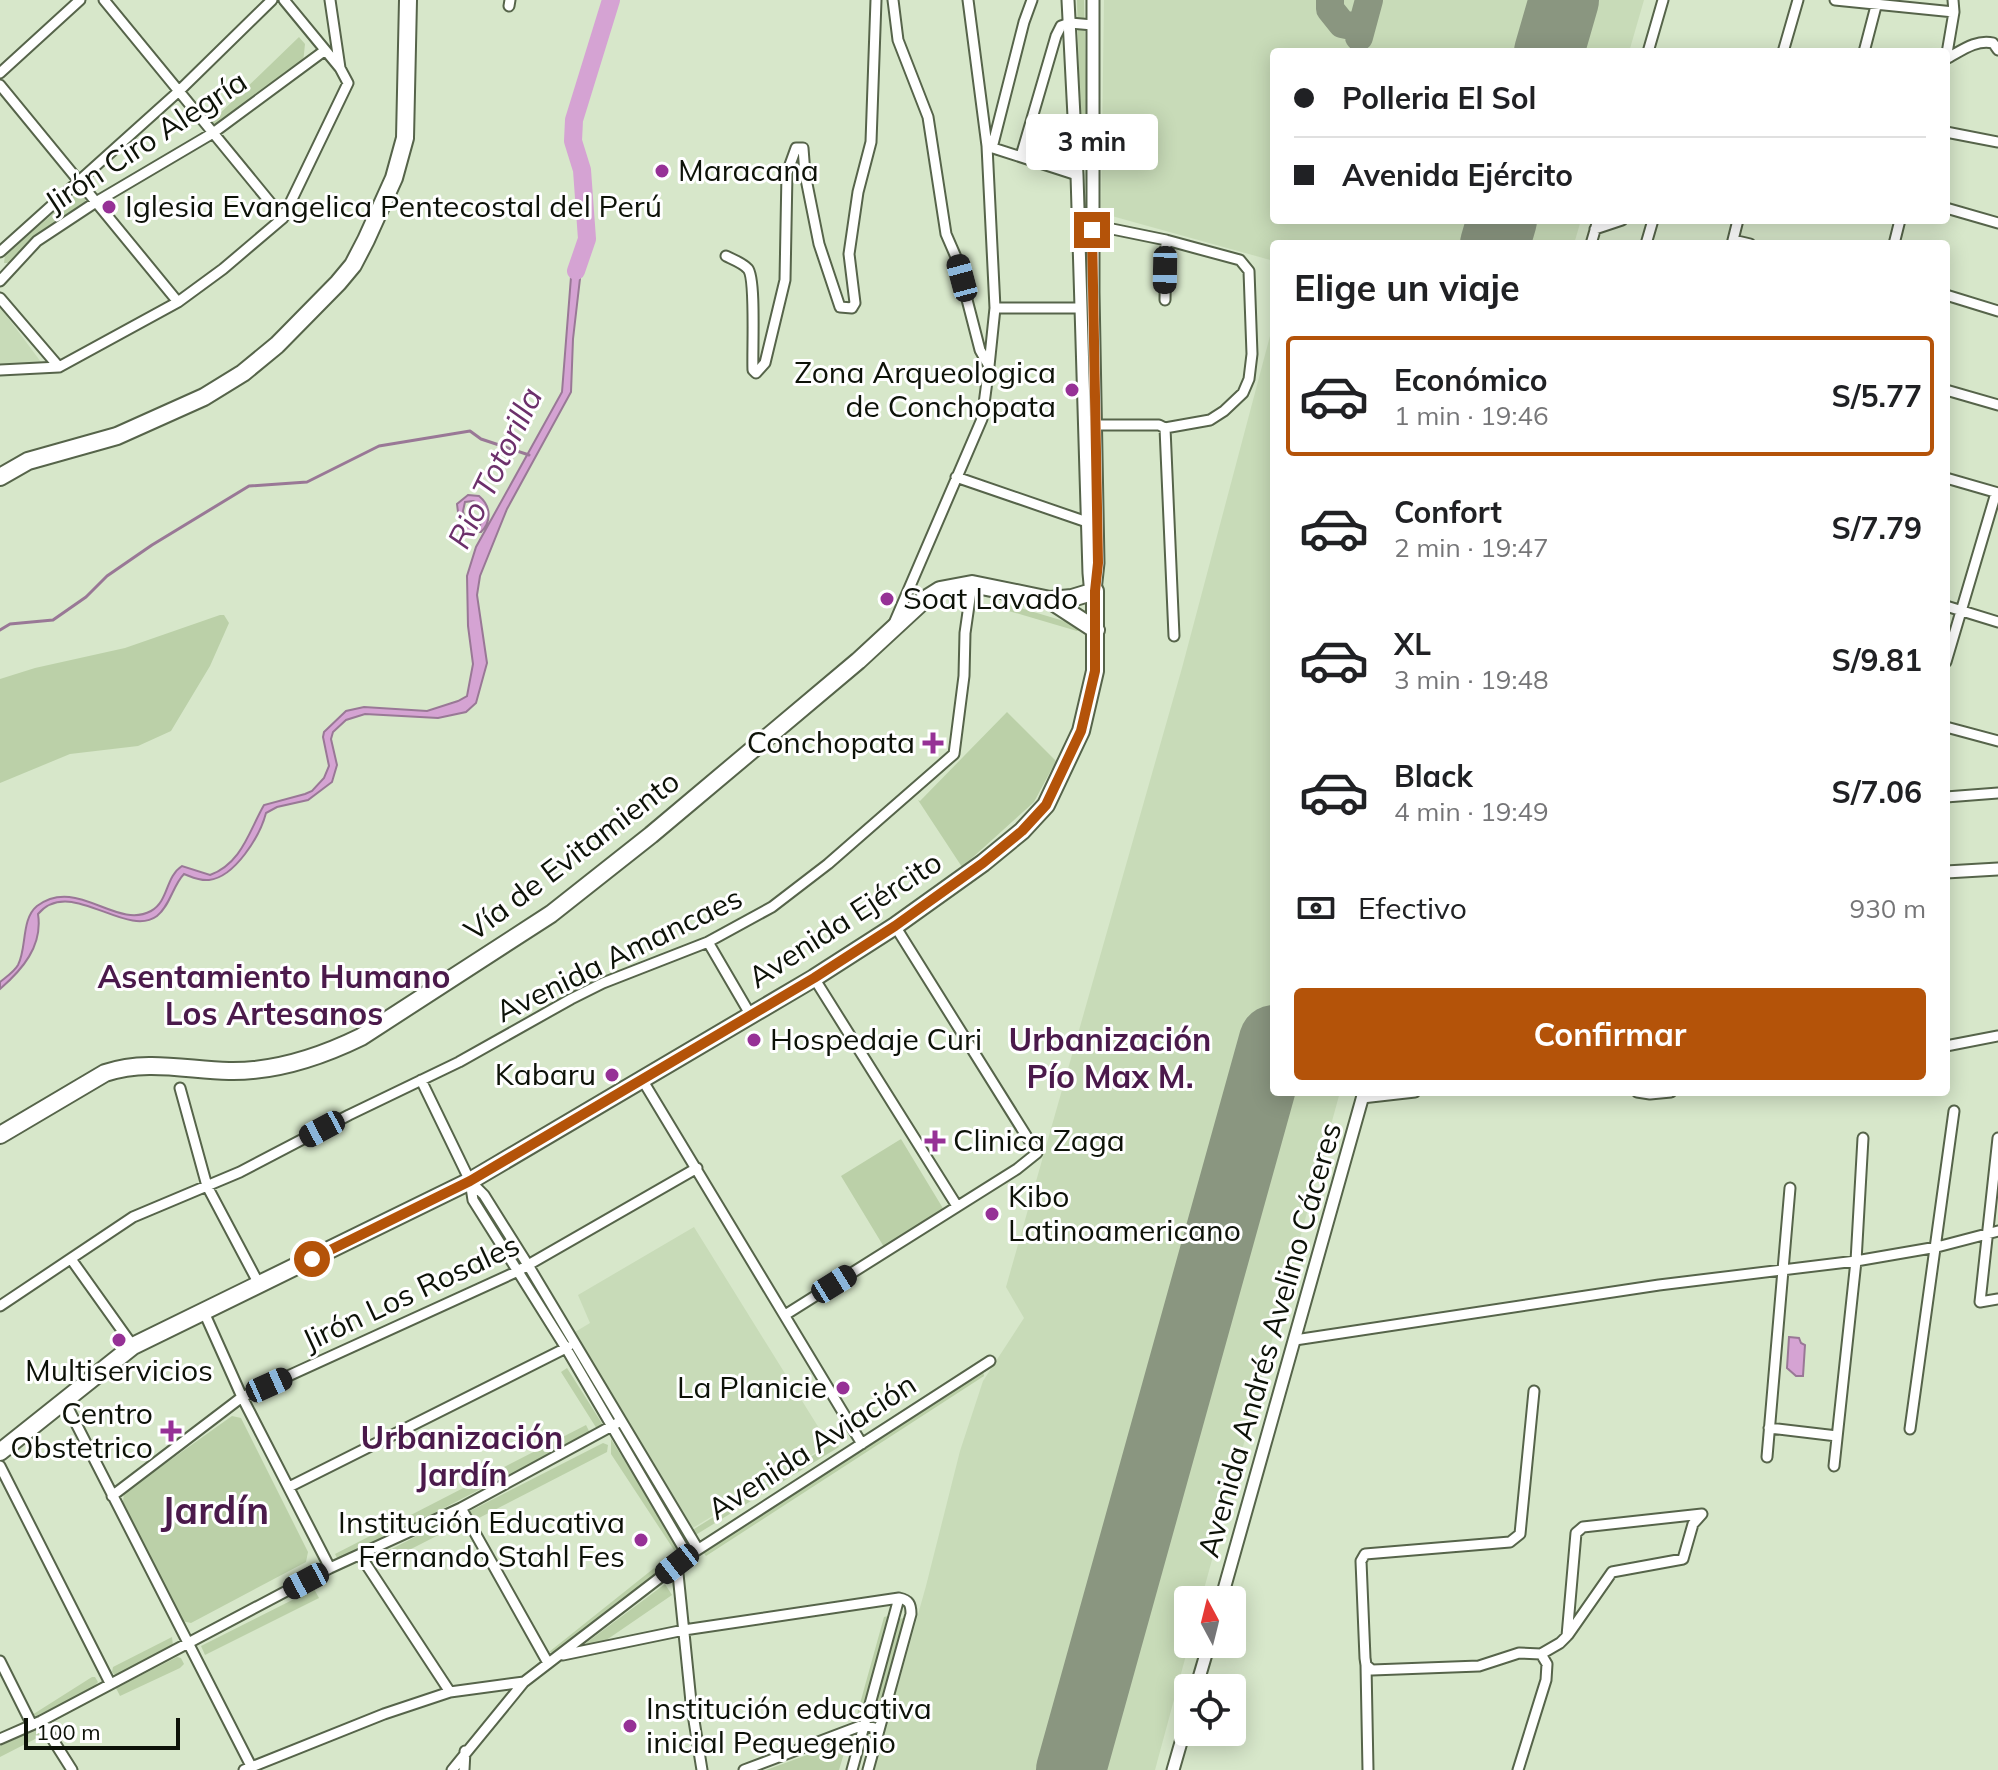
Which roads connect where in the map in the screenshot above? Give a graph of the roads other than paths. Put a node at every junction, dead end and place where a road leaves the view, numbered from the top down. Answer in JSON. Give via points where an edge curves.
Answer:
{"nodes":[{"id":1,"x":80,"y":0,"type":"edge"},
{"id":2,"x":104,"y":0,"type":"edge"},
{"id":3,"x":272,"y":0,"type":"edge"},
{"id":4,"x":284,"y":0,"type":"edge"},
{"id":5,"x":330,"y":0,"type":"edge"},
{"id":6,"x":408,"y":0,"type":"edge"},
{"id":7,"x":876,"y":0,"type":"edge"},
{"id":8,"x":893,"y":0,"type":"edge"},
{"id":9,"x":968,"y":0,"type":"edge"},
{"id":10,"x":1032,"y":0,"type":"edge"},
{"id":11,"x":1068,"y":0,"type":"edge"},
{"id":12,"x":1093,"y":0,"type":"edge"},
{"id":13,"x":1663,"y":0,"type":"edge"},
{"id":14,"x":1798,"y":0,"type":"edge"},
{"id":15,"x":1835,"y":0,"type":"edge"},
{"id":16,"x":1953,"y":0,"type":"edge"},
{"id":17,"x":1876,"y":6,"type":"junction"},
{"id":18,"x":1954,"y":12,"type":"junction"},
{"id":19,"x":1070,"y":23,"type":"junction"},
{"id":20,"x":1093,"y":25,"type":"junction"},
{"id":21,"x":1649,"y":48,"type":"edge"},
{"id":22,"x":1784,"y":48,"type":"edge"},
{"id":23,"x":1865,"y":48,"type":"edge"},
{"id":24,"x":1948,"y":48,"type":"edge"},
{"id":25,"x":1998,"y":50,"type":"edge"},
{"id":26,"x":324,"y":51,"type":"junction"},
{"id":27,"x":1950,"y":57,"type":"edge"},
{"id":28,"x":340,"y":68,"type":"junction"},
{"id":29,"x":0,"y":73,"type":"edge"},
{"id":30,"x":0,"y":85,"type":"edge"},
{"id":31,"x":179,"y":91,"type":"junction"},
{"id":32,"x":213,"y":133,"type":"junction"},
{"id":33,"x":1950,"y":133,"type":"edge"},
{"id":34,"x":1998,"y":142,"type":"edge"},
{"id":35,"x":990,"y":147,"type":"junction"},
{"id":36,"x":1021,"y":156,"type":"junction"},
{"id":37,"x":1077,"y":175,"type":"junction"},
{"id":38,"x":77,"y":180,"type":"junction"},
{"id":39,"x":96,"y":202,"type":"junction"},
{"id":40,"x":1950,"y":209,"type":"edge"},
{"id":41,"x":283,"y":218,"type":"junction"},
{"id":42,"x":1078,"y":222,"type":"junction"},
{"id":43,"x":1998,"y":223,"type":"edge"},
{"id":44,"x":1092,"y":226,"type":"junction"},
{"id":45,"x":1166,"y":240,"type":"junction"},
{"id":46,"x":0,"y":252,"type":"edge"},
{"id":47,"x":726,"y":256,"type":"dead end"},
{"id":48,"x":0,"y":281,"type":"edge"},
{"id":49,"x":1950,"y":296,"type":"edge"},
{"id":50,"x":0,"y":298,"type":"edge"},
{"id":51,"x":1165,"y":300,"type":"dead end"},
{"id":52,"x":178,"y":302,"type":"junction"},
{"id":53,"x":995,"y":308,"type":"junction"},
{"id":54,"x":1081,"y":308,"type":"junction"},
{"id":55,"x":1998,"y":311,"type":"edge"},
{"id":56,"x":989,"y":366,"type":"junction"},
{"id":57,"x":59,"y":367,"type":"junction"},
{"id":58,"x":0,"y":370,"type":"edge"},
{"id":59,"x":1950,"y":391,"type":"edge"},
{"id":60,"x":1998,"y":405,"type":"edge"},
{"id":61,"x":1090,"y":425,"type":"junction"},
{"id":62,"x":1165,"y":428,"type":"junction"},
{"id":63,"x":0,"y":477,"type":"edge"},
{"id":64,"x":956,"y":477,"type":"junction"},
{"id":65,"x":1950,"y":479,"type":"edge"},
{"id":66,"x":1997,"y":493,"type":"edge"},
{"id":67,"x":1087,"y":522,"type":"junction"},
{"id":68,"x":972,"y":584,"type":"junction"},
{"id":69,"x":1095,"y":591,"type":"junction"},
{"id":70,"x":1050,"y":600,"type":"junction"},
{"id":71,"x":1950,"y":608,"type":"edge"},
{"id":72,"x":1962,"y":612,"type":"junction"},
{"id":73,"x":1998,"y":622,"type":"edge"},
{"id":74,"x":892,"y":628,"type":"junction"},
{"id":75,"x":1096,"y":630,"type":"junction"},
{"id":76,"x":1174,"y":636,"type":"dead end"},
{"id":77,"x":1950,"y":650,"type":"edge"},
{"id":78,"x":1950,"y":728,"type":"edge"},
{"id":79,"x":1998,"y":741,"type":"edge"},
{"id":80,"x":1998,"y":793,"type":"edge"},
{"id":81,"x":1950,"y":797,"type":"edge"},
{"id":82,"x":1998,"y":869,"type":"edge"},
{"id":83,"x":1950,"y":872,"type":"edge"},
{"id":84,"x":895,"y":926,"type":"junction"},
{"id":85,"x":708,"y":942,"type":"junction"},
{"id":86,"x":814,"y":978,"type":"junction"},
{"id":87,"x":750,"y":1014,"type":"junction"},
{"id":88,"x":1998,"y":1036,"type":"edge"},
{"id":89,"x":1950,"y":1045,"type":"edge"},
{"id":90,"x":421,"y":1080,"type":"junction"},
{"id":91,"x":643,"y":1081,"type":"junction"},
{"id":92,"x":180,"y":1088,"type":"dead end"},
{"id":93,"x":1363,"y":1096,"type":"edge"},
{"id":94,"x":1954,"y":1111,"type":"dead end"},
{"id":95,"x":0,"y":1135,"type":"edge"},
{"id":96,"x":1863,"y":1138,"type":"dead end"},
{"id":97,"x":1998,"y":1138,"type":"edge"},
{"id":98,"x":697,"y":1168,"type":"junction"},
{"id":99,"x":470,"y":1181,"type":"junction"},
{"id":100,"x":207,"y":1186,"type":"junction"},
{"id":101,"x":1790,"y":1188,"type":"dead end"},
{"id":102,"x":957,"y":1206,"type":"junction"},
{"id":103,"x":1993,"y":1233,"type":"edge"},
{"id":104,"x":1937,"y":1247,"type":"junction"},
{"id":105,"x":71,"y":1259,"type":"junction"},
{"id":106,"x":1856,"y":1261,"type":"junction"},
{"id":107,"x":528,"y":1265,"type":"junction"},
{"id":108,"x":1781,"y":1270,"type":"junction"},
{"id":109,"x":516,"y":1272,"type":"junction"},
{"id":110,"x":260,"y":1286,"type":"junction"},
{"id":111,"x":1998,"y":1299,"type":"edge"},
{"id":112,"x":0,"y":1306,"type":"edge"},
{"id":113,"x":203,"y":1310,"type":"junction"},
{"id":114,"x":785,"y":1315,"type":"junction"},
{"id":115,"x":1295,"y":1340,"type":"junction"},
{"id":116,"x":133,"y":1346,"type":"junction"},
{"id":117,"x":570,"y":1346,"type":"junction"},
{"id":118,"x":990,"y":1361,"type":"dead end"},
{"id":119,"x":1534,"y":1391,"type":"dead end"},
{"id":120,"x":242,"y":1397,"type":"junction"},
{"id":121,"x":64,"y":1400,"type":"junction"},
{"id":122,"x":621,"y":1421,"type":"junction"},
{"id":123,"x":611,"y":1427,"type":"junction"},
{"id":124,"x":1769,"y":1428,"type":"junction"},
{"id":125,"x":1910,"y":1429,"type":"dead end"},
{"id":126,"x":1837,"y":1436,"type":"junction"},
{"id":127,"x":862,"y":1444,"type":"junction"},
{"id":128,"x":0,"y":1452,"type":"edge"},
{"id":129,"x":1767,"y":1457,"type":"dead end"},
{"id":130,"x":0,"y":1466,"type":"edge"},
{"id":131,"x":1834,"y":1466,"type":"dead end"},
{"id":132,"x":289,"y":1487,"type":"junction"},
{"id":133,"x":112,"y":1496,"type":"junction"},
{"id":134,"x":461,"y":1508,"type":"junction"},
{"id":135,"x":698,"y":1549,"type":"junction"},
{"id":136,"x":360,"y":1555,"type":"junction"},
{"id":137,"x":688,"y":1556,"type":"junction"},
{"id":138,"x":677,"y":1564,"type":"junction"},
{"id":139,"x":330,"y":1568,"type":"junction"},
{"id":140,"x":1225,"y":1586,"type":"edge"},
{"id":141,"x":899,"y":1598,"type":"junction"},
{"id":142,"x":684,"y":1630,"type":"junction"},
{"id":143,"x":1567,"y":1636,"type":"junction"},
{"id":144,"x":188,"y":1642,"type":"junction"},
{"id":145,"x":1541,"y":1654,"type":"junction"},
{"id":146,"x":560,"y":1656,"type":"junction"},
{"id":147,"x":0,"y":1661,"type":"edge"},
{"id":148,"x":548,"y":1663,"type":"junction"},
{"id":149,"x":1366,"y":1665,"type":"junction"},
{"id":150,"x":524,"y":1682,"type":"junction"},
{"id":151,"x":110,"y":1683,"type":"junction"},
{"id":152,"x":450,"y":1692,"type":"junction"},
{"id":153,"x":36,"y":1723,"type":"junction"},
{"id":154,"x":863,"y":1725,"type":"junction"},
{"id":155,"x":879,"y":1729,"type":"junction"},
{"id":156,"x":0,"y":1739,"type":"edge"},
{"id":157,"x":1180,"y":1746,"type":"edge"},
{"id":158,"x":465,"y":1751,"type":"junction"},
{"id":159,"x":247,"y":1768,"type":"edge"},
{"id":160,"x":72,"y":1770,"type":"edge"},
{"id":161,"x":452,"y":1770,"type":"edge"},
{"id":162,"x":464,"y":1770,"type":"edge"},
{"id":163,"x":702,"y":1770,"type":"edge"},
{"id":164,"x":744,"y":1770,"type":"edge"},
{"id":165,"x":852,"y":1770,"type":"edge"},
{"id":166,"x":868,"y":1770,"type":"edge"},
{"id":167,"x":1173,"y":1770,"type":"edge"},
{"id":168,"x":1368,"y":1770,"type":"edge"},
{"id":169,"x":1518,"y":1770,"type":"edge"}],
"edges":[{"from":1,"to":29,"type":"street"},
{"from":2,"to":31,"type":"street"},
{"from":3,"to":31,"type":"street"},
{"from":4,"to":26,"type":"street"},
{"from":5,"to":28,"type":"street"},
{"from":6,"to":63,"type":"highway","via":[[405,138],[394,178],[366,240],[338,283],[277,345],[204,397],[117,436],[28,461]]},
{"from":7,"to":47,"type":"street","via":[[871,142],[849,254],[855,303],[846,309],[837,302],[819,244],[801,147],[787,173],[785,280],[765,363],[756,373],[750,274]]},
{"from":8,"to":56,"type":"street","via":[[898,40],[928,117],[946,234]]},
{"from":9,"to":35,"type":"street"},
{"from":10,"to":35,"type":"street"},
{"from":11,"to":19,"type":"street","name":"Avenida Ejército"},
{"from":12,"to":20,"type":"street","name":"Avenida Ejército"},
{"from":13,"to":21,"type":"street"},
{"from":14,"to":22,"type":"street"},
{"from":15,"to":17,"type":"street"},
{"from":16,"to":18,"type":"street"},
{"from":17,"to":18,"type":"street"},
{"from":17,"to":23,"type":"street"},
{"from":18,"to":24,"type":"street"},
{"from":19,"to":20,"type":"street"},
{"from":19,"to":36,"type":"street","via":[[1056,36]]},
{"from":19,"to":37,"type":"street","name":"Avenida Ejército"},
{"from":20,"to":44,"type":"street","name":"Avenida Ejército"},
{"from":25,"to":27,"type":"street","via":[[1986,41]]},
{"from":26,"to":28,"type":"street"},
{"from":26,"to":32,"type":"street","name":"Jirón Ciro Alegría"},
{"from":28,"to":41,"type":"street","via":[[348,83]]},
{"from":30,"to":38,"type":"street"},
{"from":31,"to":32,"type":"street"},
{"from":31,"to":38,"type":"street"},
{"from":32,"to":39,"type":"street","name":"Jirón Ciro Alegría"},
{"from":32,"to":41,"type":"street"},
{"from":33,"to":34,"type":"street"},
{"from":35,"to":36,"type":"street"},
{"from":35,"to":53,"type":"street"},
{"from":36,"to":37,"type":"street"},
{"from":37,"to":42,"type":"street","name":"Avenida Ejército"},
{"from":38,"to":39,"type":"street"},
{"from":38,"to":46,"type":"street"},
{"from":39,"to":48,"type":"street","name":"Jirón Ciro Alegría","via":[[37,241]]},
{"from":39,"to":52,"type":"street"},
{"from":40,"to":43,"type":"street"},
{"from":41,"to":52,"type":"street"},
{"from":42,"to":44,"type":"street"},
{"from":42,"to":54,"type":"street","name":"Avenida Ejército"},
{"from":44,"to":45,"type":"street"},
{"from":44,"to":61,"type":"street","name":"Avenida Ejército"},
{"from":45,"to":51,"type":"street"},
{"from":45,"to":62,"type":"street","via":[[1246,264],[1252,329],[1243,393],[1210,420]]},
{"from":49,"to":55,"type":"street"},
{"from":50,"to":57,"type":"street"},
{"from":52,"to":57,"type":"street"},
{"from":53,"to":54,"type":"street"},
{"from":53,"to":56,"type":"street"},
{"from":54,"to":61,"type":"street","name":"Avenida Ejército"},
{"from":56,"to":64,"type":"street","via":[[982,419]]},
{"from":57,"to":58,"type":"street"},
{"from":59,"to":60,"type":"street"},
{"from":61,"to":62,"type":"street"},
{"from":61,"to":67,"type":"street","name":"Avenida Ejército"},
{"from":61,"to":69,"type":"street","name":"Avenida Ejército"},
{"from":62,"to":76,"type":"street"},
{"from":64,"to":67,"type":"street"},
{"from":64,"to":74,"type":"street"},
{"from":65,"to":66,"type":"street"},
{"from":66,"to":72,"type":"street"},
{"from":67,"to":69,"type":"street","name":"Avenida Ejército","via":[[1090,584]]},
{"from":68,"to":70,"type":"highway","name":"Vía de Evitamiento"},
{"from":68,"to":74,"type":"highway","name":"Vía de Evitamiento","via":[[940,590]]},
{"from":68,"to":85,"type":"street","name":"Avenida Amancaes","via":[[954,754],[772,907]]},
{"from":69,"to":70,"type":"highway","name":"Vía de Evitamiento"},
{"from":69,"to":75,"type":"highway","name":"Avenida Ejército"},
{"from":70,"to":75,"type":"highway","name":"Vía de Evitamiento"},
{"from":71,"to":72,"type":"street"},
{"from":72,"to":73,"type":"street"},
{"from":72,"to":77,"type":"street"},
{"from":74,"to":95,"type":"highway","name":"Vía de Evitamiento","via":[[551,914],[361,1037],[330,1053],[266,1069],[118,1069]]},
{"from":75,"to":84,"type":"highway","name":"Avenida Ejército","via":[[1095,671],[1081,731],[1046,805],[983,863]]},
{"from":78,"to":79,"type":"street"},
{"from":80,"to":81,"type":"street"},
{"from":82,"to":83,"type":"street"},
{"from":84,"to":86,"type":"highway","name":"Avenida Ejército"},
{"from":84,"to":102,"type":"street","via":[[1037,1153]]},
{"from":85,"to":87,"type":"street"},
{"from":85,"to":90,"type":"street","name":"Avenida Amancaes","via":[[603,983]]},
{"from":86,"to":87,"type":"highway","name":"Avenida Ejército"},
{"from":86,"to":102,"type":"street"},
{"from":87,"to":91,"type":"highway","name":"Avenida Ejército"},
{"from":88,"to":89,"type":"street"},
{"from":90,"to":99,"type":"street"},
{"from":90,"to":100,"type":"street","name":"Avenida Amancaes"},
{"from":91,"to":98,"type":"street"},
{"from":91,"to":99,"type":"highway","name":"Avenida Ejército"},
{"from":92,"to":100,"type":"street"},
{"from":93,"to":115,"type":"street","name":"Avenida Andrés Avelino Cáceres"},
{"from":94,"to":104,"type":"street"},
{"from":96,"to":106,"type":"street"},
{"from":97,"to":103,"type":"street"},
{"from":98,"to":107,"type":"street","name":"Jirón Los Rosales"},
{"from":98,"to":114,"type":"street"},
{"from":99,"to":107,"type":"street"},
{"from":99,"to":109,"type":"street","via":[[473,1200]]},
{"from":99,"to":110,"type":"highway","name":"Avenida Ejército"},
{"from":100,"to":105,"type":"street","name":"Avenida Amancaes","via":[[133,1217]]},
{"from":100,"to":110,"type":"street"},
{"from":101,"to":108,"type":"street"},
{"from":102,"to":114,"type":"street"},
{"from":103,"to":104,"type":"street"},
{"from":103,"to":111,"type":"street","via":[[1980,1302]]},
{"from":104,"to":106,"type":"street"},
{"from":104,"to":125,"type":"street"},
{"from":105,"to":112,"type":"street","name":"Avenida Amancaes"},
{"from":105,"to":116,"type":"street"},
{"from":106,"to":108,"type":"street"},
{"from":106,"to":126,"type":"street"},
{"from":107,"to":109,"type":"street","name":"Jirón Los Rosales"},
{"from":107,"to":117,"type":"street"},
{"from":108,"to":115,"type":"street"},
{"from":108,"to":124,"type":"street"},
{"from":109,"to":117,"type":"street"},
{"from":109,"to":120,"type":"street","name":"Jirón Los Rosales"},
{"from":110,"to":113,"type":"highway","name":"Avenida Ejército"},
{"from":113,"to":116,"type":"highway","name":"Avenida Ejército"},
{"from":113,"to":120,"type":"street"},
{"from":114,"to":127,"type":"street"},
{"from":115,"to":140,"type":"street","name":"Avenida Andrés Avelino Cáceres"},
{"from":116,"to":121,"type":"highway","name":"Avenida Ejército"},
{"from":117,"to":122,"type":"street"},
{"from":117,"to":123,"type":"street"},
{"from":117,"to":132,"type":"street"},
{"from":118,"to":127,"type":"street","name":"Avenida Aviación"},
{"from":119,"to":149,"type":"street","via":[[1520,1534],[1510,1542],[1365,1554],[1361,1561]]},
{"from":120,"to":132,"type":"street"},
{"from":120,"to":133,"type":"street","name":"Jirón Los Rosales"},
{"from":121,"to":128,"type":"highway","name":"Avenida Ejército"},
{"from":121,"to":133,"type":"street"},
{"from":122,"to":123,"type":"street"},
{"from":122,"to":135,"type":"street"},
{"from":123,"to":134,"type":"street"},
{"from":123,"to":137,"type":"street"},
{"from":124,"to":126,"type":"street"},
{"from":124,"to":129,"type":"street"},
{"from":126,"to":131,"type":"street"},
{"from":127,"to":135,"type":"street","name":"Avenida Aviación"},
{"from":130,"to":151,"type":"street"},
{"from":132,"to":139,"type":"street"},
{"from":133,"to":144,"type":"street"},
{"from":134,"to":136,"type":"street"},
{"from":134,"to":148,"type":"street"},
{"from":135,"to":137,"type":"street","name":"Avenida Aviación"},
{"from":136,"to":139,"type":"street"},
{"from":136,"to":152,"type":"street"},
{"from":137,"to":138,"type":"street","name":"Avenida Aviación"},
{"from":138,"to":142,"type":"street"},
{"from":138,"to":146,"type":"street","name":"Avenida Aviación"},
{"from":139,"to":144,"type":"street"},
{"from":141,"to":142,"type":"street"},
{"from":141,"to":154,"type":"street"},
{"from":141,"to":155,"type":"street","via":[[911,1605],[911,1614]]},
{"from":142,"to":146,"type":"street"},
{"from":142,"to":163,"type":"street"},
{"from":143,"to":143,"type":"street","via":[[1612,1572],[1683,1559],[1693,1524],[1702,1514],[1583,1527],[1576,1533]]},
{"from":143,"to":145,"type":"street"},
{"from":144,"to":151,"type":"street"},
{"from":144,"to":159,"type":"street"},
{"from":145,"to":149,"type":"street","via":[[1519,1653],[1479,1666],[1372,1670]]},
{"from":145,"to":169,"type":"street","via":[[1547,1664],[1546,1680]]},
{"from":146,"to":148,"type":"street","name":"Avenida Aviación"},
{"from":147,"to":153,"type":"street"},
{"from":148,"to":150,"type":"street","name":"Avenida Aviación"},
{"from":149,"to":168,"type":"street"},
{"from":150,"to":152,"type":"street"},
{"from":150,"to":158,"type":"street","name":"Avenida Aviación"},
{"from":151,"to":153,"type":"street"},
{"from":152,"to":159,"type":"street"},
{"from":153,"to":156,"type":"street"},
{"from":153,"to":160,"type":"street"},
{"from":154,"to":155,"type":"street"},
{"from":154,"to":164,"type":"street"},
{"from":154,"to":165,"type":"street"},
{"from":155,"to":166,"type":"street"},
{"from":157,"to":167,"type":"street"},
{"from":158,"to":161,"type":"street","name":"Avenida Aviación"},
{"from":158,"to":162,"type":"street"}]}
